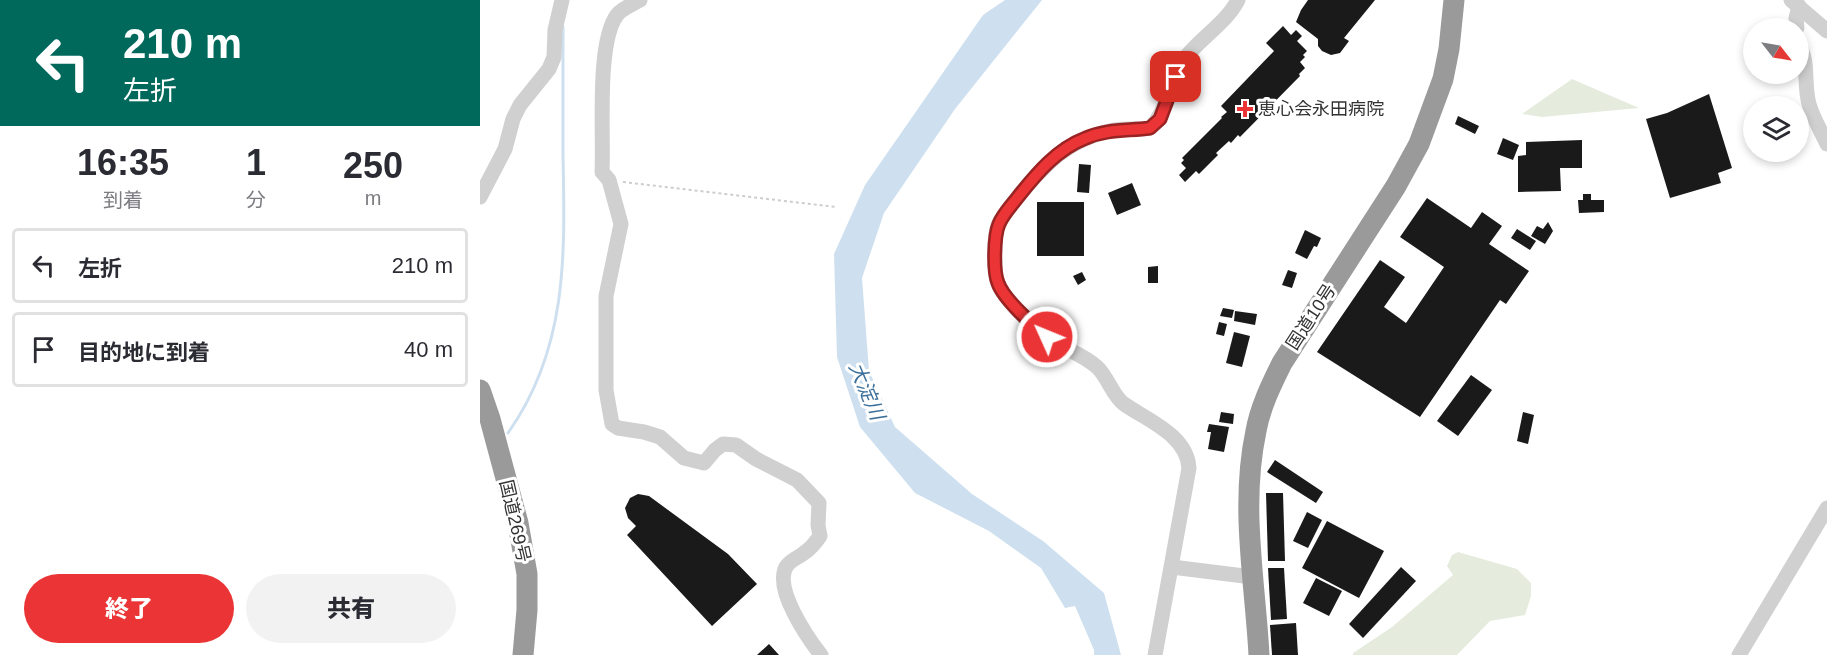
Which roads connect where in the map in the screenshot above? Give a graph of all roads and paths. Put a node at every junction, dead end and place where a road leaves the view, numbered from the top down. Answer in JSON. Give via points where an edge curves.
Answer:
{"nodes":[{"id":1,"x":562,"y":0,"type":"edge"},
{"id":2,"x":640,"y":0,"type":"edge"},
{"id":3,"x":1238,"y":0,"type":"edge"},
{"id":4,"x":1454,"y":0,"type":"edge"},
{"id":5,"x":1795,"y":3,"type":"edge"},
{"id":6,"x":1796,"y":18,"type":"edge"},
{"id":7,"x":1827,"y":31,"type":"edge"},
{"id":8,"x":1806,"y":84,"type":"edge"},
{"id":9,"x":1827,"y":144,"type":"edge"},
{"id":10,"x":609,"y":180,"type":"junction"},
{"id":11,"x":480,"y":197,"type":"edge"},
{"id":12,"x":836,"y":207,"type":"dead end"},
{"id":13,"x":480,"y":390,"type":"edge"},
{"id":14,"x":1827,"y":508,"type":"edge"},
{"id":15,"x":1172,"y":567,"type":"junction"},
{"id":16,"x":1252,"y":577,"type":"junction"},
{"id":17,"x":523,"y":655,"type":"edge"},
{"id":18,"x":821,"y":655,"type":"edge"},
{"id":19,"x":1155,"y":655,"type":"edge"},
{"id":20,"x":1259,"y":655,"type":"edge"},
{"id":21,"x":1739,"y":655,"type":"edge"}],
"edges":[{"from":1,"to":11,"type":"street","via":[[554,57],[513,118],[505,148]]},
{"from":2,"to":10,"type":"street","via":[[617,14],[607,37],[602,172]]},
{"from":3,"to":15,"type":"street","via":[[1180,66],[1160,119],[1150,128],[1089,137],[1054,157],[1004,215],[996,234],[996,272],[1006,296],[1047,337],[1096,366],[1121,402],[1162,428],[1185,451],[1189,468]]},
{"from":4,"to":16,"type":"highway","name":"国道10号","via":[[1443,80],[1419,144],[1396,186],[1301,330],[1269,390],[1256,429],[1249,472],[1247,508]]},
{"from":5,"to":6,"type":"street"},
{"from":5,"to":7,"type":"street"},
{"from":8,"to":9,"type":"street","via":[[1809,106]]},
{"from":10,"to":12,"type":"path"},
{"from":10,"to":18,"type":"street","via":[[621,224],[606,296],[606,390],[612,424],[660,437],[684,458],[704,463],[723,444],[736,446],[797,480],[819,503],[820,536],[784,569],[782,584],[786,598]]},
{"from":13,"to":17,"type":"highway","name":"国道269号","via":[[518,523],[527,574]]},
{"from":14,"to":21,"type":"street"},
{"from":15,"to":16,"type":"street"},
{"from":15,"to":19,"type":"street"},
{"from":16,"to":20,"type":"highway","name":"国道10号"}]}
